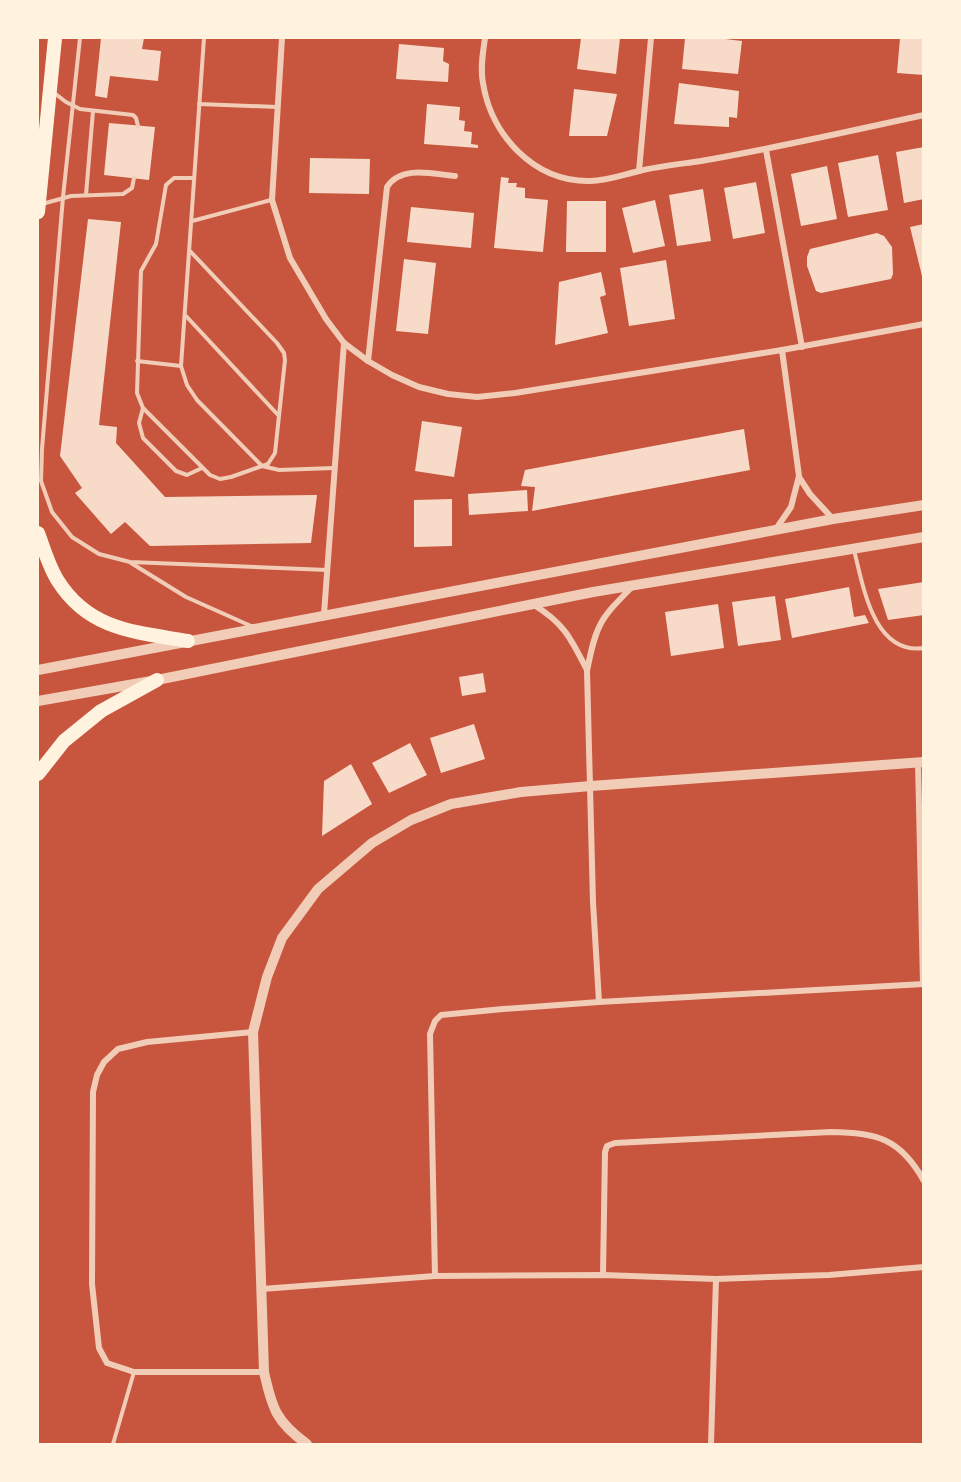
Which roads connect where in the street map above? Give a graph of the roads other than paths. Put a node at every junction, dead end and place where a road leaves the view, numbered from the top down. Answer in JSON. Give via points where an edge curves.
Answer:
{"nodes":[{"id":1,"x":55,"y":38,"type":"edge"},
{"id":2,"x":80,"y":38,"type":"edge"},
{"id":3,"x":204,"y":38,"type":"edge"},
{"id":4,"x":282,"y":38,"type":"edge"},
{"id":5,"x":484,"y":38,"type":"edge"},
{"id":6,"x":651,"y":38,"type":"edge"},
{"id":7,"x":50,"y":90,"type":"junction"},
{"id":8,"x":200,"y":104,"type":"junction"},
{"id":9,"x":74,"y":107,"type":"junction"},
{"id":10,"x":278,"y":107,"type":"junction"},
{"id":11,"x":93,"y":111,"type":"junction"},
{"id":12,"x":924,"y":115,"type":"edge"},
{"id":13,"x":138,"y":126,"type":"dead end"},
{"id":14,"x":766,"y":150,"type":"junction"},
{"id":15,"x":639,"y":171,"type":"junction"},
{"id":16,"x":455,"y":176,"type":"dead end"},
{"id":17,"x":134,"y":178,"type":"dead end"},
{"id":18,"x":194,"y":178,"type":"junction"},
{"id":19,"x":86,"y":195,"type":"junction"},
{"id":20,"x":63,"y":197,"type":"junction"},
{"id":21,"x":272,"y":200,"type":"junction"},
{"id":22,"x":38,"y":205,"type":"edge"},
{"id":23,"x":38,"y":212,"type":"edge"},
{"id":24,"x":192,"y":221,"type":"junction"},
{"id":25,"x":190,"y":251,"type":"junction"},
{"id":26,"x":185,"y":315,"type":"junction"},
{"id":27,"x":924,"y":324,"type":"edge"},
{"id":28,"x":344,"y":343,"type":"junction"},
{"id":29,"x":802,"y":347,"type":"junction"},
{"id":30,"x":782,"y":350,"type":"junction"},
{"id":31,"x":137,"y":361,"type":"junction"},
{"id":32,"x":368,"y":361,"type":"junction"},
{"id":33,"x":181,"y":366,"type":"junction"},
{"id":34,"x":143,"y":408,"type":"junction"},
{"id":35,"x":279,"y":416,"type":"junction"},
{"id":36,"x":262,"y":466,"type":"junction"},
{"id":37,"x":202,"y":468,"type":"junction"},
{"id":38,"x":335,"y":468,"type":"junction"},
{"id":39,"x":799,"y":476,"type":"junction"},
{"id":40,"x":924,"y":505,"type":"edge"},
{"id":41,"x":833,"y":519,"type":"junction"},
{"id":42,"x":776,"y":530,"type":"junction"},
{"id":43,"x":38,"y":533,"type":"edge"},
{"id":44,"x":924,"y":537,"type":"edge"},
{"id":45,"x":854,"y":549,"type":"junction"},
{"id":46,"x":130,"y":562,"type":"junction"},
{"id":47,"x":327,"y":570,"type":"junction"},
{"id":48,"x":634,"y":585,"type":"junction"},
{"id":49,"x":533,"y":605,"type":"junction"},
{"id":50,"x":324,"y":614,"type":"junction"},
{"id":51,"x":255,"y":628,"type":"junction"},
{"id":52,"x":188,"y":641,"type":"junction"},
{"id":53,"x":924,"y":648,"type":"edge"},
{"id":54,"x":38,"y":670,"type":"edge"},
{"id":55,"x":587,"y":670,"type":"junction"},
{"id":56,"x":157,"y":680,"type":"junction"},
{"id":57,"x":38,"y":701,"type":"edge"},
{"id":58,"x":921,"y":762,"type":"edge"},
{"id":59,"x":38,"y":774,"type":"edge"},
{"id":60,"x":591,"y":786,"type":"junction"},
{"id":61,"x":922,"y":906,"type":"edge"},
{"id":62,"x":923,"y":984,"type":"edge"},
{"id":63,"x":599,"y":1002,"type":"junction"},
{"id":64,"x":252,"y":1032,"type":"junction"},
{"id":65,"x":924,"y":1181,"type":"edge"},
{"id":66,"x":924,"y":1267,"type":"edge"},
{"id":67,"x":603,"y":1275,"type":"junction"},
{"id":68,"x":435,"y":1276,"type":"junction"},
{"id":69,"x":716,"y":1279,"type":"junction"},
{"id":70,"x":262,"y":1289,"type":"junction"},
{"id":71,"x":134,"y":1372,"type":"junction"},
{"id":72,"x":264,"y":1372,"type":"junction"},
{"id":73,"x":113,"y":1444,"type":"edge"},
{"id":74,"x":307,"y":1444,"type":"edge"},
{"id":75,"x":711,"y":1444,"type":"edge"}],
"edges":[{"from":1,"to":7,"type":"highway"},
{"from":2,"to":9,"type":"lane"},
{"from":3,"to":8,"type":"lane"},
{"from":4,"to":10,"type":"street"},
{"from":5,"to":15,"type":"street","via":[[482,81],[488,107],[504,137],[520,154],[540,168],[566,178],[611,180]]},
{"from":6,"to":15,"type":"street"},
{"from":7,"to":9,"type":"lane"},
{"from":7,"to":22,"type":"highway"},
{"from":8,"to":10,"type":"lane"},
{"from":8,"to":18,"type":"lane"},
{"from":9,"to":11,"type":"lane"},
{"from":9,"to":20,"type":"lane"},
{"from":10,"to":21,"type":"street"},
{"from":11,"to":13,"type":"lane","via":[[129,113]]},
{"from":11,"to":19,"type":"lane"},
{"from":12,"to":14,"type":"street"},
{"from":14,"to":15,"type":"street"},
{"from":14,"to":29,"type":"street"},
{"from":16,"to":32,"type":"street","via":[[406,173],[395,177],[387,187]]},
{"from":17,"to":19,"type":"lane","via":[[132,188],[123,194]]},
{"from":18,"to":24,"type":"lane"},
{"from":18,"to":31,"type":"lane","via":[[174,178],[166,185],[156,244],[141,271]]},
{"from":19,"to":20,"type":"lane"},
{"from":20,"to":22,"type":"lane"},
{"from":20,"to":46,"type":"lane","via":[[42,481],[52,512],[72,537],[99,554]]},
{"from":21,"to":24,"type":"lane"},
{"from":21,"to":28,"type":"street","via":[[290,258],[314,302]]},
{"from":22,"to":23,"type":"highway"},
{"from":24,"to":25,"type":"lane"},
{"from":25,"to":26,"type":"lane"},
{"from":25,"to":35,"type":"lane","via":[[281,348],[285,360]]},
{"from":26,"to":33,"type":"lane"},
{"from":26,"to":35,"type":"lane"},
{"from":27,"to":29,"type":"street"},
{"from":28,"to":32,"type":"street"},
{"from":28,"to":38,"type":"street"},
{"from":29,"to":30,"type":"street"},
{"from":30,"to":32,"type":"street","via":[[477,397],[419,387]]},
{"from":30,"to":39,"type":"street"},
{"from":31,"to":33,"type":"lane"},
{"from":31,"to":34,"type":"lane","via":[[136,393]]},
{"from":33,"to":36,"type":"lane","via":[[197,400]]},
{"from":34,"to":37,"type":"lane"},
{"from":34,"to":37,"type":"lane","via":[[141,433],[176,471],[187,475]]},
{"from":35,"to":36,"type":"lane","via":[[275,453]]},
{"from":36,"to":37,"type":"lane","via":[[220,479]]},
{"from":36,"to":38,"type":"lane","via":[[279,470]]},
{"from":38,"to":47,"type":"street"},
{"from":39,"to":41,"type":"street"},
{"from":39,"to":42,"type":"street","via":[[790,507]]},
{"from":40,"to":41,"type":"street"},
{"from":41,"to":42,"type":"street"},
{"from":42,"to":50,"type":"street"},
{"from":43,"to":52,"type":"highway","via":[[56,579],[74,602],[95,619],[123,630]]},
{"from":44,"to":45,"type":"street"},
{"from":45,"to":48,"type":"street"},
{"from":45,"to":53,"type":"lane","via":[[869,608],[883,631],[913,650]]},
{"from":46,"to":47,"type":"lane"},
{"from":46,"to":51,"type":"lane","via":[[168,588]]},
{"from":47,"to":50,"type":"street"},
{"from":48,"to":49,"type":"street"},
{"from":48,"to":55,"type":"street","via":[[598,625]]},
{"from":49,"to":55,"type":"street","via":[[552,616],[567,632]]},
{"from":49,"to":56,"type":"street"},
{"from":50,"to":51,"type":"street"},
{"from":51,"to":52,"type":"street"},
{"from":52,"to":54,"type":"street"},
{"from":55,"to":60,"type":"street"},
{"from":56,"to":57,"type":"street"},
{"from":56,"to":59,"type":"highway","via":[[101,711],[64,741]]},
{"from":58,"to":60,"type":"street"},
{"from":58,"to":61,"type":"street"},
{"from":60,"to":63,"type":"street"},
{"from":60,"to":64,"type":"street","via":[[451,804],[411,820],[372,843],[318,889],[282,938]]},
{"from":61,"to":62,"type":"street"},
{"from":62,"to":63,"type":"street"},
{"from":63,"to":68,"type":"street","via":[[453,1013],[435,1021],[430,1034],[430,1064]]},
{"from":64,"to":70,"type":"street"},
{"from":64,"to":71,"type":"street","via":[[147,1042],[118,1049],[97,1075],[93,1092],[92,1284],[99,1348],[107,1363]]},
{"from":65,"to":67,"type":"street","via":[[902,1150],[881,1137],[857,1132],[615,1143],[605,1152]]},
{"from":66,"to":69,"type":"street"},
{"from":67,"to":68,"type":"street"},
{"from":67,"to":69,"type":"street"},
{"from":68,"to":70,"type":"street"},
{"from":69,"to":75,"type":"street"},
{"from":70,"to":72,"type":"street"},
{"from":71,"to":72,"type":"street"},
{"from":71,"to":73,"type":"lane"},
{"from":72,"to":74,"type":"street","via":[[272,1406],[286,1428]]}]}
